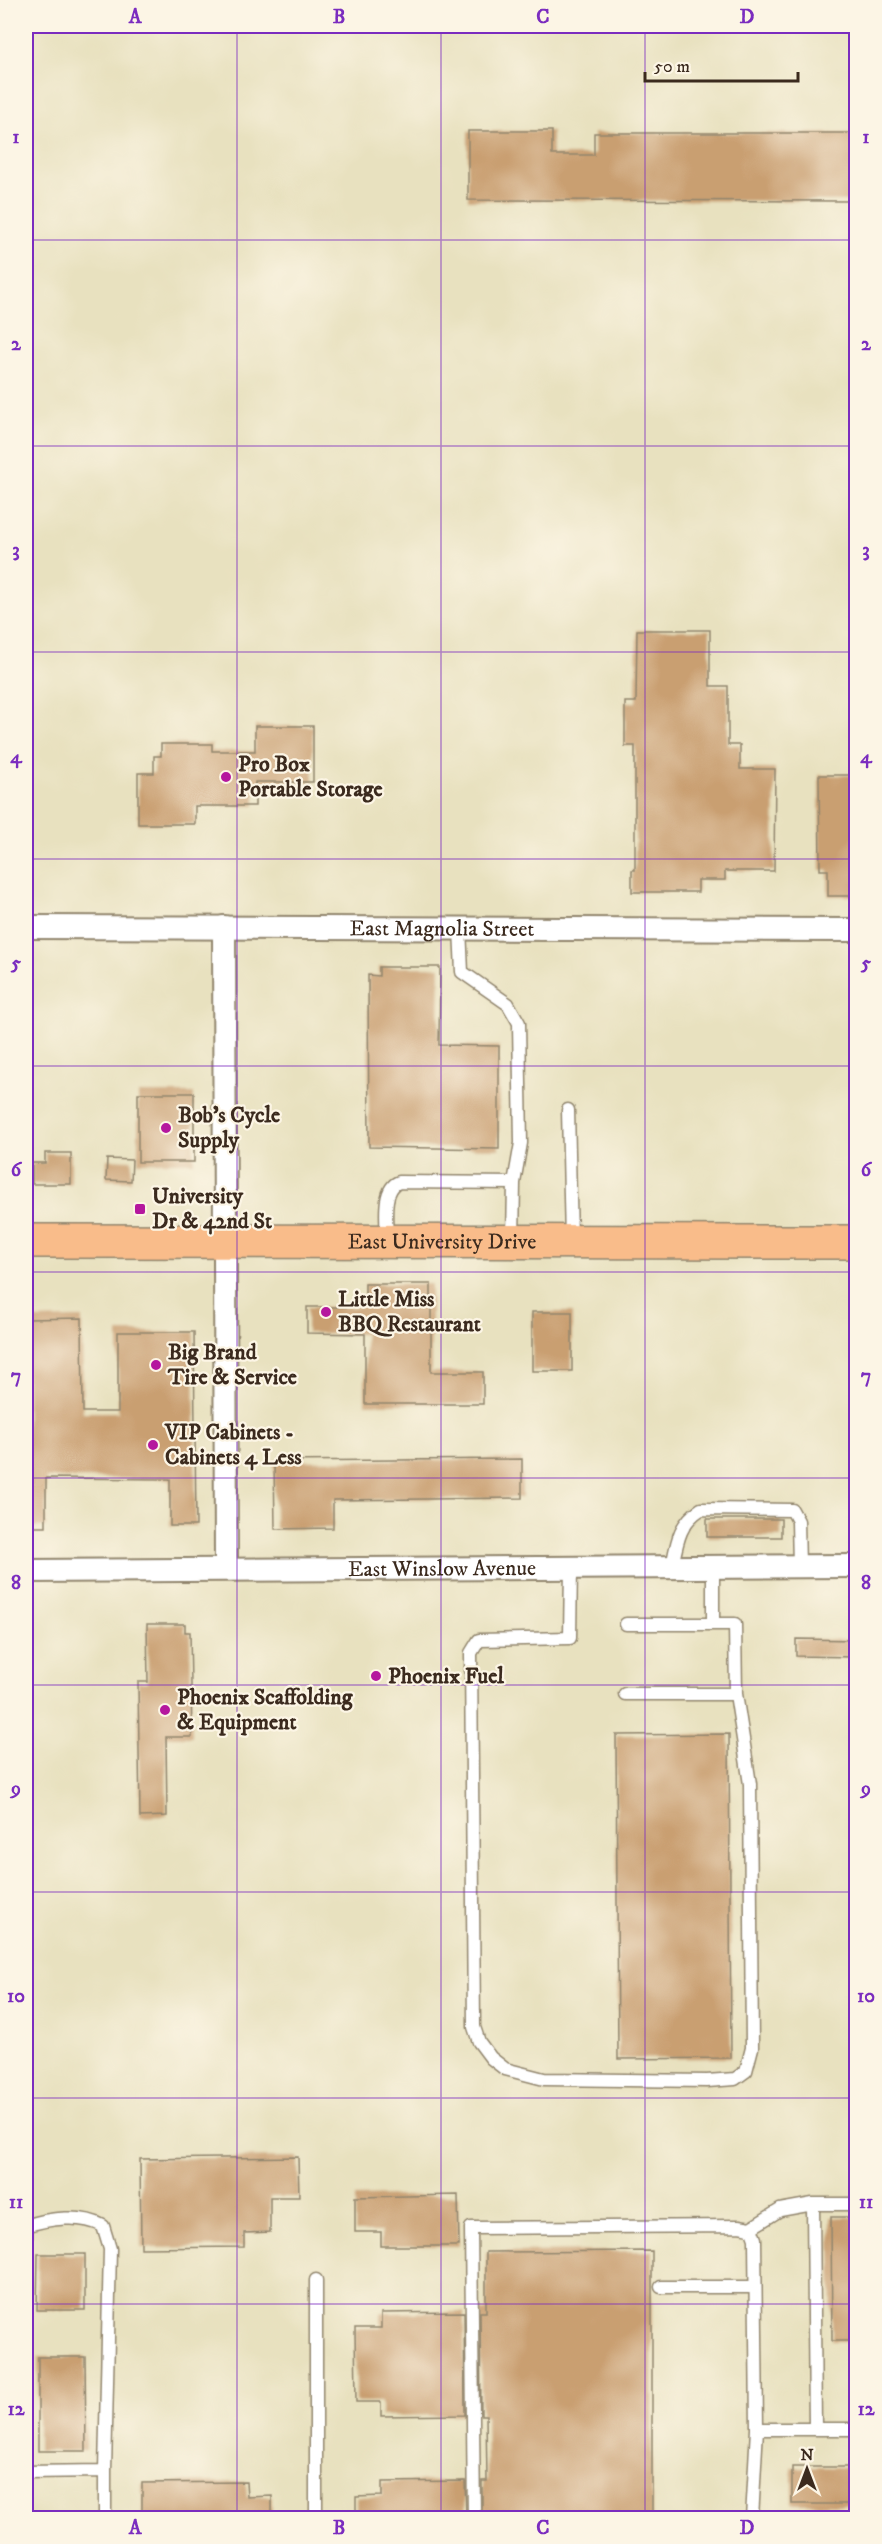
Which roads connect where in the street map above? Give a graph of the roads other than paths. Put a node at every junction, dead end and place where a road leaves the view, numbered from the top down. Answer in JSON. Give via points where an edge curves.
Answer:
{"nodes":[{"id":1,"x":26,"y":927,"type":"edge"},
{"id":2,"x":224,"y":927,"type":"junction"},
{"id":3,"x":460,"y":928,"type":"junction"},
{"id":4,"x":856,"y":930,"type":"edge"},
{"id":5,"x":568,"y":1110,"type":"dead end"},
{"id":6,"x":514,"y":1183,"type":"junction"},
{"id":7,"x":26,"y":1241,"type":"edge"},
{"id":8,"x":225,"y":1241,"type":"junction"},
{"id":9,"x":387,"y":1241,"type":"junction"},
{"id":10,"x":513,"y":1241,"type":"junction"},
{"id":11,"x":571,"y":1241,"type":"junction"},
{"id":12,"x":856,"y":1242,"type":"edge"},
{"id":13,"x":713,"y":1566,"type":"junction"},
{"id":14,"x":799,"y":1566,"type":"junction"},
{"id":15,"x":856,"y":1566,"type":"edge"},
{"id":16,"x":672,"y":1567,"type":"junction"},
{"id":17,"x":571,"y":1568,"type":"junction"},
{"id":18,"x":226,"y":1569,"type":"junction"},
{"id":19,"x":26,"y":1571,"type":"edge"},
{"id":20,"x":626,"y":1624,"type":"dead end"},
{"id":21,"x":713,"y":1624,"type":"junction"},
{"id":22,"x":625,"y":1694,"type":"dead end"},
{"id":23,"x":736,"y":1694,"type":"junction"},
{"id":24,"x":813,"y":2204,"type":"junction"},
{"id":25,"x":856,"y":2204,"type":"edge"},
{"id":26,"x":752,"y":2228,"type":"junction"},
{"id":27,"x":26,"y":2274,"type":"edge"},
{"id":28,"x":316,"y":2280,"type":"dead end"},
{"id":29,"x":662,"y":2287,"type":"dead end"},
{"id":30,"x":755,"y":2287,"type":"junction"},
{"id":31,"x":757,"y":2429,"type":"junction"},
{"id":32,"x":815,"y":2429,"type":"junction"},
{"id":33,"x":856,"y":2429,"type":"edge"},
{"id":34,"x":105,"y":2471,"type":"junction"},
{"id":35,"x":26,"y":2472,"type":"edge"},
{"id":36,"x":105,"y":2518,"type":"edge"},
{"id":37,"x":316,"y":2518,"type":"edge"},
{"id":38,"x":474,"y":2518,"type":"edge"},
{"id":39,"x":752,"y":2518,"type":"edge"}],
"edges":[{"from":1,"to":2,"type":"street","name":"East Magnolia Street"},
{"from":2,"to":3,"type":"street","name":"East Magnolia Street"},
{"from":2,"to":8,"type":"street"},
{"from":3,"to":4,"type":"street","name":"East Magnolia Street"},
{"from":3,"to":6,"type":"lane","via":[[462,972],[508,1004],[519,1023],[520,1143]]},
{"from":5,"to":11,"type":"lane"},
{"from":6,"to":9,"type":"lane","via":[[394,1184],[388,1194]]},
{"from":6,"to":10,"type":"lane"},
{"from":7,"to":8,"type":"main road","name":"East University Drive"},
{"from":8,"to":9,"type":"main road","name":"East University Drive"},
{"from":8,"to":18,"type":"street"},
{"from":9,"to":10,"type":"main road","name":"East University Drive"},
{"from":10,"to":11,"type":"main road","name":"East University Drive"},
{"from":11,"to":12,"type":"main road","name":"East University Drive"},
{"from":13,"to":14,"type":"street","name":"East Winslow Avenue"},
{"from":13,"to":16,"type":"street","name":"East Winslow Avenue"},
{"from":13,"to":21,"type":"lane"},
{"from":14,"to":15,"type":"street","name":"East Winslow Avenue"},
{"from":14,"to":16,"type":"lane","via":[[798,1521],[792,1510],[777,1508],[701,1509],[680,1530]]},
{"from":16,"to":17,"type":"street","name":"East Winslow Avenue"},
{"from":17,"to":18,"type":"street","name":"East Winslow Avenue"},
{"from":17,"to":23,"type":"lane","via":[[570,1638],[478,1640],[471,1653],[474,2027],[479,2042],[505,2070],[544,2079],[707,2081],[735,2079],[746,2071],[752,2048],[751,1805],[749,1763]]},
{"from":18,"to":19,"type":"street","name":"East Winslow Avenue"},
{"from":20,"to":21,"type":"lane"},
{"from":21,"to":23,"type":"lane","via":[[735,1624]]},
{"from":22,"to":23,"type":"lane"},
{"from":24,"to":25,"type":"lane"},
{"from":24,"to":26,"type":"lane","via":[[780,2210]]},
{"from":24,"to":32,"type":"lane"},
{"from":26,"to":30,"type":"lane"},
{"from":26,"to":38,"type":"lane","via":[[471,2228]]},
{"from":27,"to":34,"type":"lane","via":[[26,2226],[46,2219],[93,2220],[103,2226],[110,2249]]},
{"from":28,"to":37,"type":"lane"},
{"from":29,"to":30,"type":"lane"},
{"from":30,"to":31,"type":"lane"},
{"from":31,"to":32,"type":"lane"},
{"from":31,"to":39,"type":"lane"},
{"from":32,"to":33,"type":"lane"},
{"from":34,"to":35,"type":"lane"},
{"from":34,"to":36,"type":"lane"}]}
